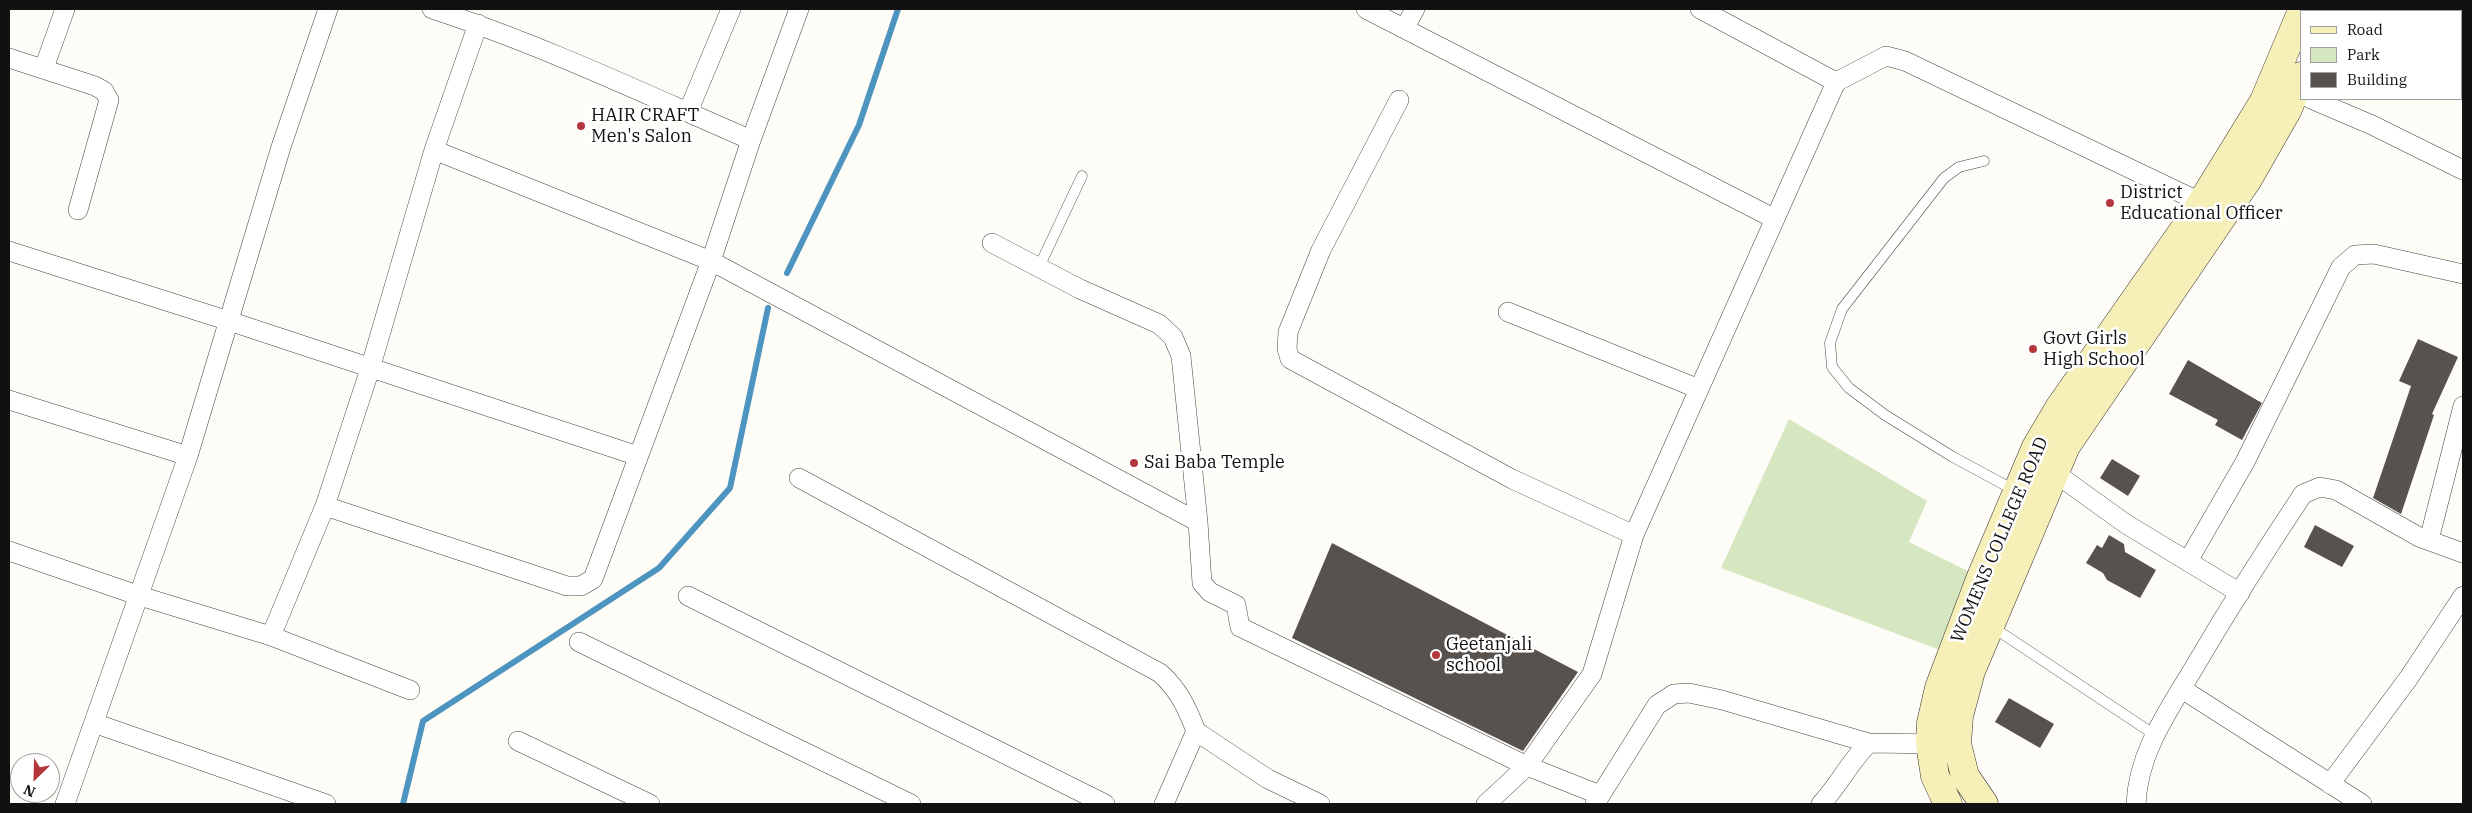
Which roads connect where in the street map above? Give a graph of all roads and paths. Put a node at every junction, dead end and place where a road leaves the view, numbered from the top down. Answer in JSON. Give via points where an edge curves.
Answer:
{"nodes":[{"id":1,"x":65,"y":9,"type":"edge"},
{"id":2,"x":328,"y":9,"type":"edge"},
{"id":3,"x":432,"y":9,"type":"edge"},
{"id":4,"x":731,"y":9,"type":"edge"},
{"id":5,"x":799,"y":9,"type":"edge"},
{"id":6,"x":1366,"y":9,"type":"edge"},
{"id":7,"x":1415,"y":9,"type":"edge"},
{"id":8,"x":1700,"y":9,"type":"edge"},
{"id":9,"x":2300,"y":13,"type":"edge"},
{"id":10,"x":478,"y":24,"type":"junction"},
{"id":11,"x":1405,"y":27,"type":"junction"},
{"id":12,"x":9,"y":58,"type":"edge"},
{"id":13,"x":44,"y":68,"type":"junction"},
{"id":14,"x":1836,"y":82,"type":"junction"},
{"id":15,"x":2300,"y":93,"type":"edge"},
{"id":16,"x":1399,"y":100,"type":"dead end"},
{"id":17,"x":2322,"y":100,"type":"edge"},
{"id":18,"x":688,"y":112,"type":"junction"},
{"id":19,"x":751,"y":140,"type":"junction"},
{"id":20,"x":434,"y":150,"type":"junction"},
{"id":21,"x":1984,"y":161,"type":"dead end"},
{"id":22,"x":2463,"y":170,"type":"edge"},
{"id":23,"x":1082,"y":176,"type":"dead end"},
{"id":24,"x":2202,"y":203,"type":"junction"},
{"id":25,"x":78,"y":210,"type":"dead end"},
{"id":26,"x":1775,"y":219,"type":"junction"},
{"id":27,"x":992,"y":243,"type":"dead end"},
{"id":28,"x":9,"y":251,"type":"edge"},
{"id":29,"x":712,"y":261,"type":"junction"},
{"id":30,"x":1040,"y":265,"type":"junction"},
{"id":31,"x":2463,"y":274,"type":"edge"},
{"id":32,"x":1508,"y":312,"type":"dead end"},
{"id":33,"x":230,"y":321,"type":"junction"},
{"id":34,"x":370,"y":369,"type":"junction"},
{"id":35,"x":1699,"y":389,"type":"junction"},
{"id":36,"x":9,"y":400,"type":"edge"},
{"id":37,"x":2463,"y":406,"type":"edge"},
{"id":38,"x":188,"y":456,"type":"junction"},
{"id":39,"x":638,"y":456,"type":"junction"},
{"id":40,"x":2055,"y":473,"type":"junction"},
{"id":41,"x":799,"y":478,"type":"dead end"},
{"id":42,"x":2029,"y":497,"type":"junction"},
{"id":43,"x":325,"y":506,"type":"junction"},
{"id":44,"x":1198,"y":522,"type":"junction"},
{"id":45,"x":1634,"y":535,"type":"junction"},
{"id":46,"x":2429,"y":540,"type":"junction"},
{"id":47,"x":9,"y":551,"type":"edge"},
{"id":48,"x":2463,"y":553,"type":"edge"},
{"id":49,"x":2188,"y":561,"type":"junction"},
{"id":50,"x":2240,"y":593,"type":"junction"},
{"id":51,"x":140,"y":596,"type":"junction"},
{"id":52,"x":688,"y":596,"type":"dead end"},
{"id":53,"x":2463,"y":596,"type":"edge"},
{"id":54,"x":1990,"y":626,"type":"junction"},
{"id":55,"x":271,"y":636,"type":"junction"},
{"id":56,"x":579,"y":642,"type":"dead end"},
{"id":57,"x":2182,"y":689,"type":"junction"},
{"id":58,"x":410,"y":690,"type":"dead end"},
{"id":59,"x":94,"y":723,"type":"junction"},
{"id":60,"x":1198,"y":733,"type":"junction"},
{"id":61,"x":2155,"y":735,"type":"junction"},
{"id":62,"x":518,"y":741,"type":"dead end"},
{"id":63,"x":1869,"y":743,"type":"junction"},
{"id":64,"x":1943,"y":744,"type":"junction"},
{"id":65,"x":1527,"y":766,"type":"junction"},
{"id":66,"x":2330,"y":784,"type":"junction"},
{"id":67,"x":1597,"y":800,"type":"edge"},
{"id":68,"x":65,"y":804,"type":"edge"},
{"id":69,"x":326,"y":804,"type":"edge"},
{"id":70,"x":650,"y":804,"type":"edge"},
{"id":71,"x":911,"y":804,"type":"edge"},
{"id":72,"x":1105,"y":804,"type":"edge"},
{"id":73,"x":1164,"y":804,"type":"edge"},
{"id":74,"x":1320,"y":804,"type":"edge"},
{"id":75,"x":1486,"y":804,"type":"edge"},
{"id":76,"x":1821,"y":804,"type":"edge"},
{"id":77,"x":1948,"y":804,"type":"edge"},
{"id":78,"x":1984,"y":804,"type":"edge"},
{"id":79,"x":2136,"y":804,"type":"edge"},
{"id":80,"x":2362,"y":804,"type":"edge"}],
"edges":[{"from":1,"to":13,"type":"street"},
{"from":2,"to":33,"type":"street","via":[[281,147]]},
{"from":3,"to":10,"type":"street"},
{"from":4,"to":18,"type":"street"},
{"from":5,"to":19,"type":"street"},
{"from":6,"to":11,"type":"street"},
{"from":7,"to":11,"type":"street"},
{"from":8,"to":14,"type":"street"},
{"from":9,"to":24,"type":"main road","name":"WOMENS COLLEGE ROAD","via":[[2264,100]]},
{"from":10,"to":18,"type":"street","via":[[584,65]]},
{"from":10,"to":20,"type":"street"},
{"from":11,"to":26,"type":"street"},
{"from":12,"to":13,"type":"street"},
{"from":13,"to":25,"type":"street","via":[[96,86],[109,100]]},
{"from":14,"to":24,"type":"street","via":[[1886,56],[1905,61]]},
{"from":14,"to":26,"type":"street"},
{"from":15,"to":40,"type":"main road","name":"WOMENS COLLEGE ROAD","via":[[2248,179],[2066,446]]},
{"from":16,"to":45,"type":"street","via":[[1321,250],[1288,332],[1290,359],[1512,479]]},
{"from":17,"to":22,"type":"street"},
{"from":18,"to":19,"type":"street"},
{"from":19,"to":29,"type":"street"},
{"from":20,"to":29,"type":"street"},
{"from":20,"to":34,"type":"street"},
{"from":21,"to":42,"type":"lane","via":[[1960,167],[1944,178],[1842,309],[1830,343],[1832,367],[1848,388],[1885,415],[1953,457]]},
{"from":23,"to":30,"type":"lane"},
{"from":24,"to":42,"type":"main road","name":"WOMENS COLLEGE ROAD","via":[[2059,408],[2036,447]]},
{"from":26,"to":35,"type":"street"},
{"from":27,"to":30,"type":"street"},
{"from":28,"to":33,"type":"street"},
{"from":29,"to":39,"type":"street"},
{"from":29,"to":44,"type":"street"},
{"from":30,"to":44,"type":"street","via":[[1159,324],[1172,337],[1180,356]]},
{"from":31,"to":49,"type":"street","via":[[2374,254],[2355,255],[2341,267],[2245,462]]},
{"from":32,"to":35,"type":"street"},
{"from":33,"to":34,"type":"street"},
{"from":33,"to":38,"type":"street"},
{"from":34,"to":39,"type":"street"},
{"from":34,"to":43,"type":"street"},
{"from":35,"to":45,"type":"street"},
{"from":36,"to":38,"type":"street"},
{"from":37,"to":46,"type":"street"},
{"from":38,"to":51,"type":"street"},
{"from":39,"to":43,"type":"street","via":[[596,572],[581,586],[568,586]]},
{"from":40,"to":42,"type":"main road","name":"WOMENS COLLEGE ROAD"},
{"from":40,"to":49,"type":"street","via":[[2126,524]]},
{"from":41,"to":60,"type":"street","via":[[1160,673],[1184,699]]},
{"from":42,"to":54,"type":"main road","name":"WOMENS COLLEGE ROAD"},
{"from":42,"to":64,"type":"main road","name":"WOMENS COLLEGE ROAD","via":[[1981,577],[1939,688],[1931,723]]},
{"from":43,"to":55,"type":"street"},
{"from":44,"to":65,"type":"street","via":[[1202,583],[1210,592],[1236,604],[1240,627]]},
{"from":45,"to":65,"type":"street","via":[[1592,674]]},
{"from":46,"to":48,"type":"street"},
{"from":46,"to":50,"type":"street","via":[[2336,490],[2320,487],[2303,494]]},
{"from":47,"to":51,"type":"street"},
{"from":49,"to":50,"type":"street"},
{"from":50,"to":57,"type":"street"},
{"from":51,"to":55,"type":"street"},
{"from":51,"to":59,"type":"street"},
{"from":52,"to":72,"type":"street"},
{"from":53,"to":66,"type":"street","via":[[2408,680]]},
{"from":54,"to":61,"type":"lane"},
{"from":54,"to":64,"type":"main road","name":"WOMENS COLLEGE ROAD","via":[[1959,716]]},
{"from":55,"to":58,"type":"street"},
{"from":56,"to":71,"type":"street"},
{"from":57,"to":61,"type":"street"},
{"from":57,"to":66,"type":"street"},
{"from":59,"to":68,"type":"street"},
{"from":59,"to":69,"type":"street"},
{"from":60,"to":73,"type":"street"},
{"from":60,"to":74,"type":"street","via":[[1268,780]]},
{"from":61,"to":79,"type":"street","via":[[2140,769]]},
{"from":62,"to":70,"type":"street"},
{"from":63,"to":64,"type":"street"},
{"from":63,"to":67,"type":"street","via":[[1722,700],[1689,693],[1674,694],[1657,706]]},
{"from":63,"to":76,"type":"street"},
{"from":64,"to":77,"type":"main road","name":"WOMENS COLLEGE ROAD","via":[[1934,776]]},
{"from":64,"to":78,"type":"main road","name":"WOMENS COLLEGE ROAD"},
{"from":65,"to":67,"type":"street"},
{"from":65,"to":75,"type":"street"},
{"from":66,"to":80,"type":"street"}]}
